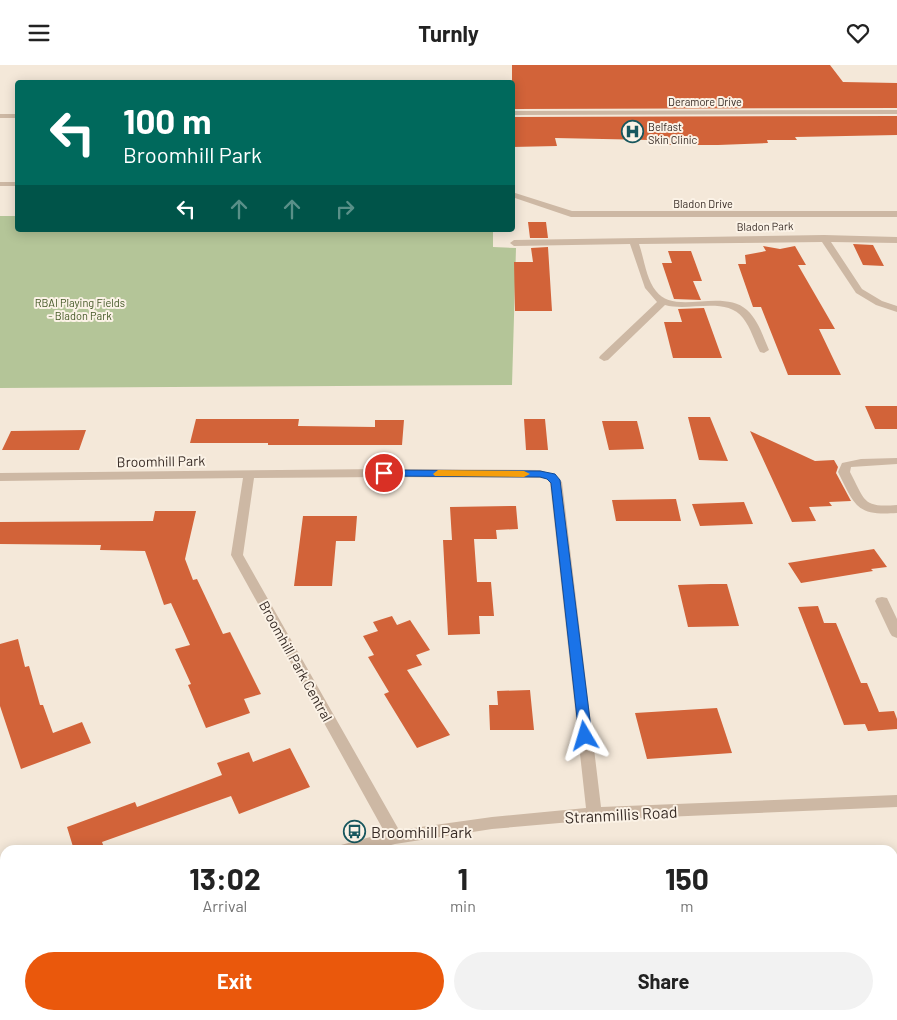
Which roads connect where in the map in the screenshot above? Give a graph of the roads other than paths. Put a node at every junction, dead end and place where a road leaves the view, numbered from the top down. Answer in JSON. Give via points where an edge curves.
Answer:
{"nodes":[{"id":1,"x":897,"y":112,"type":"edge"},
{"id":2,"x":515,"y":113,"type":"edge"},
{"id":3,"x":0,"y":116,"type":"edge"},
{"id":4,"x":15,"y":116,"type":"edge"},
{"id":5,"x":15,"y":184,"type":"edge"},
{"id":6,"x":0,"y":185,"type":"edge"},
{"id":7,"x":515,"y":195,"type":"edge"},
{"id":8,"x":897,"y":214,"type":"edge"},
{"id":9,"x":824,"y":238,"type":"junction"},
{"id":10,"x":897,"y":240,"type":"edge"},
{"id":11,"x":634,"y":241,"type":"junction"},
{"id":12,"x":514,"y":243,"type":"dead end"},
{"id":13,"x":663,"y":302,"type":"junction"},
{"id":14,"x":897,"y":309,"type":"edge"},
{"id":15,"x":764,"y":350,"type":"dead end"},
{"id":16,"x":604,"y":358,"type":"dead end"},
{"id":17,"x":897,"y":461,"type":"edge"},
{"id":18,"x":249,"y":475,"type":"junction"},
{"id":19,"x":0,"y":477,"type":"edge"},
{"id":20,"x":897,"y":509,"type":"edge"},
{"id":21,"x":882,"y":601,"type":"dead end"},
{"id":22,"x":894,"y":619,"type":"edge"},
{"id":23,"x":897,"y":633,"type":"edge"},
{"id":24,"x":897,"y":801,"type":"edge"},
{"id":25,"x":594,"y":814,"type":"junction"},
{"id":26,"x":395,"y":837,"type":"junction"},
{"id":27,"x":365,"y":845,"type":"edge"}],
"edges":[{"from":1,"to":2,"type":"street","name":"Deramore Drive"},
{"from":3,"to":4,"type":"street"},
{"from":5,"to":6,"type":"street"},
{"from":7,"to":8,"type":"street","name":"Bladon Drive","via":[[571,215]]},
{"from":9,"to":10,"type":"street","name":"Bladon Park"},
{"from":9,"to":11,"type":"street","name":"Bladon Park"},
{"from":9,"to":14,"type":"street","via":[[859,291]]},
{"from":11,"to":12,"type":"street","name":"Bladon Park"},
{"from":11,"to":13,"type":"street","via":[[652,292]]},
{"from":13,"to":15,"type":"street","via":[[725,305],[740,309]]},
{"from":13,"to":16,"type":"street"},
{"from":17,"to":20,"type":"street","via":[[846,465],[844,472],[862,505],[876,511]]},
{"from":18,"to":19,"type":"street","name":"Broomhill Park"},
{"from":18,"to":25,"type":"street","name":"Broomhill Park","via":[[540,474],[551,477],[556,483]]},
{"from":18,"to":26,"type":"street","name":"Broomhill Park Central","via":[[237,555]]},
{"from":21,"to":22,"type":"street"},
{"from":22,"to":23,"type":"street"},
{"from":24,"to":25,"type":"street","name":"Stranmillis Road"},
{"from":25,"to":26,"type":"street","name":"Stranmillis Road","via":[[492,823]]},
{"from":26,"to":27,"type":"street","name":"Stranmillis Road"}]}
